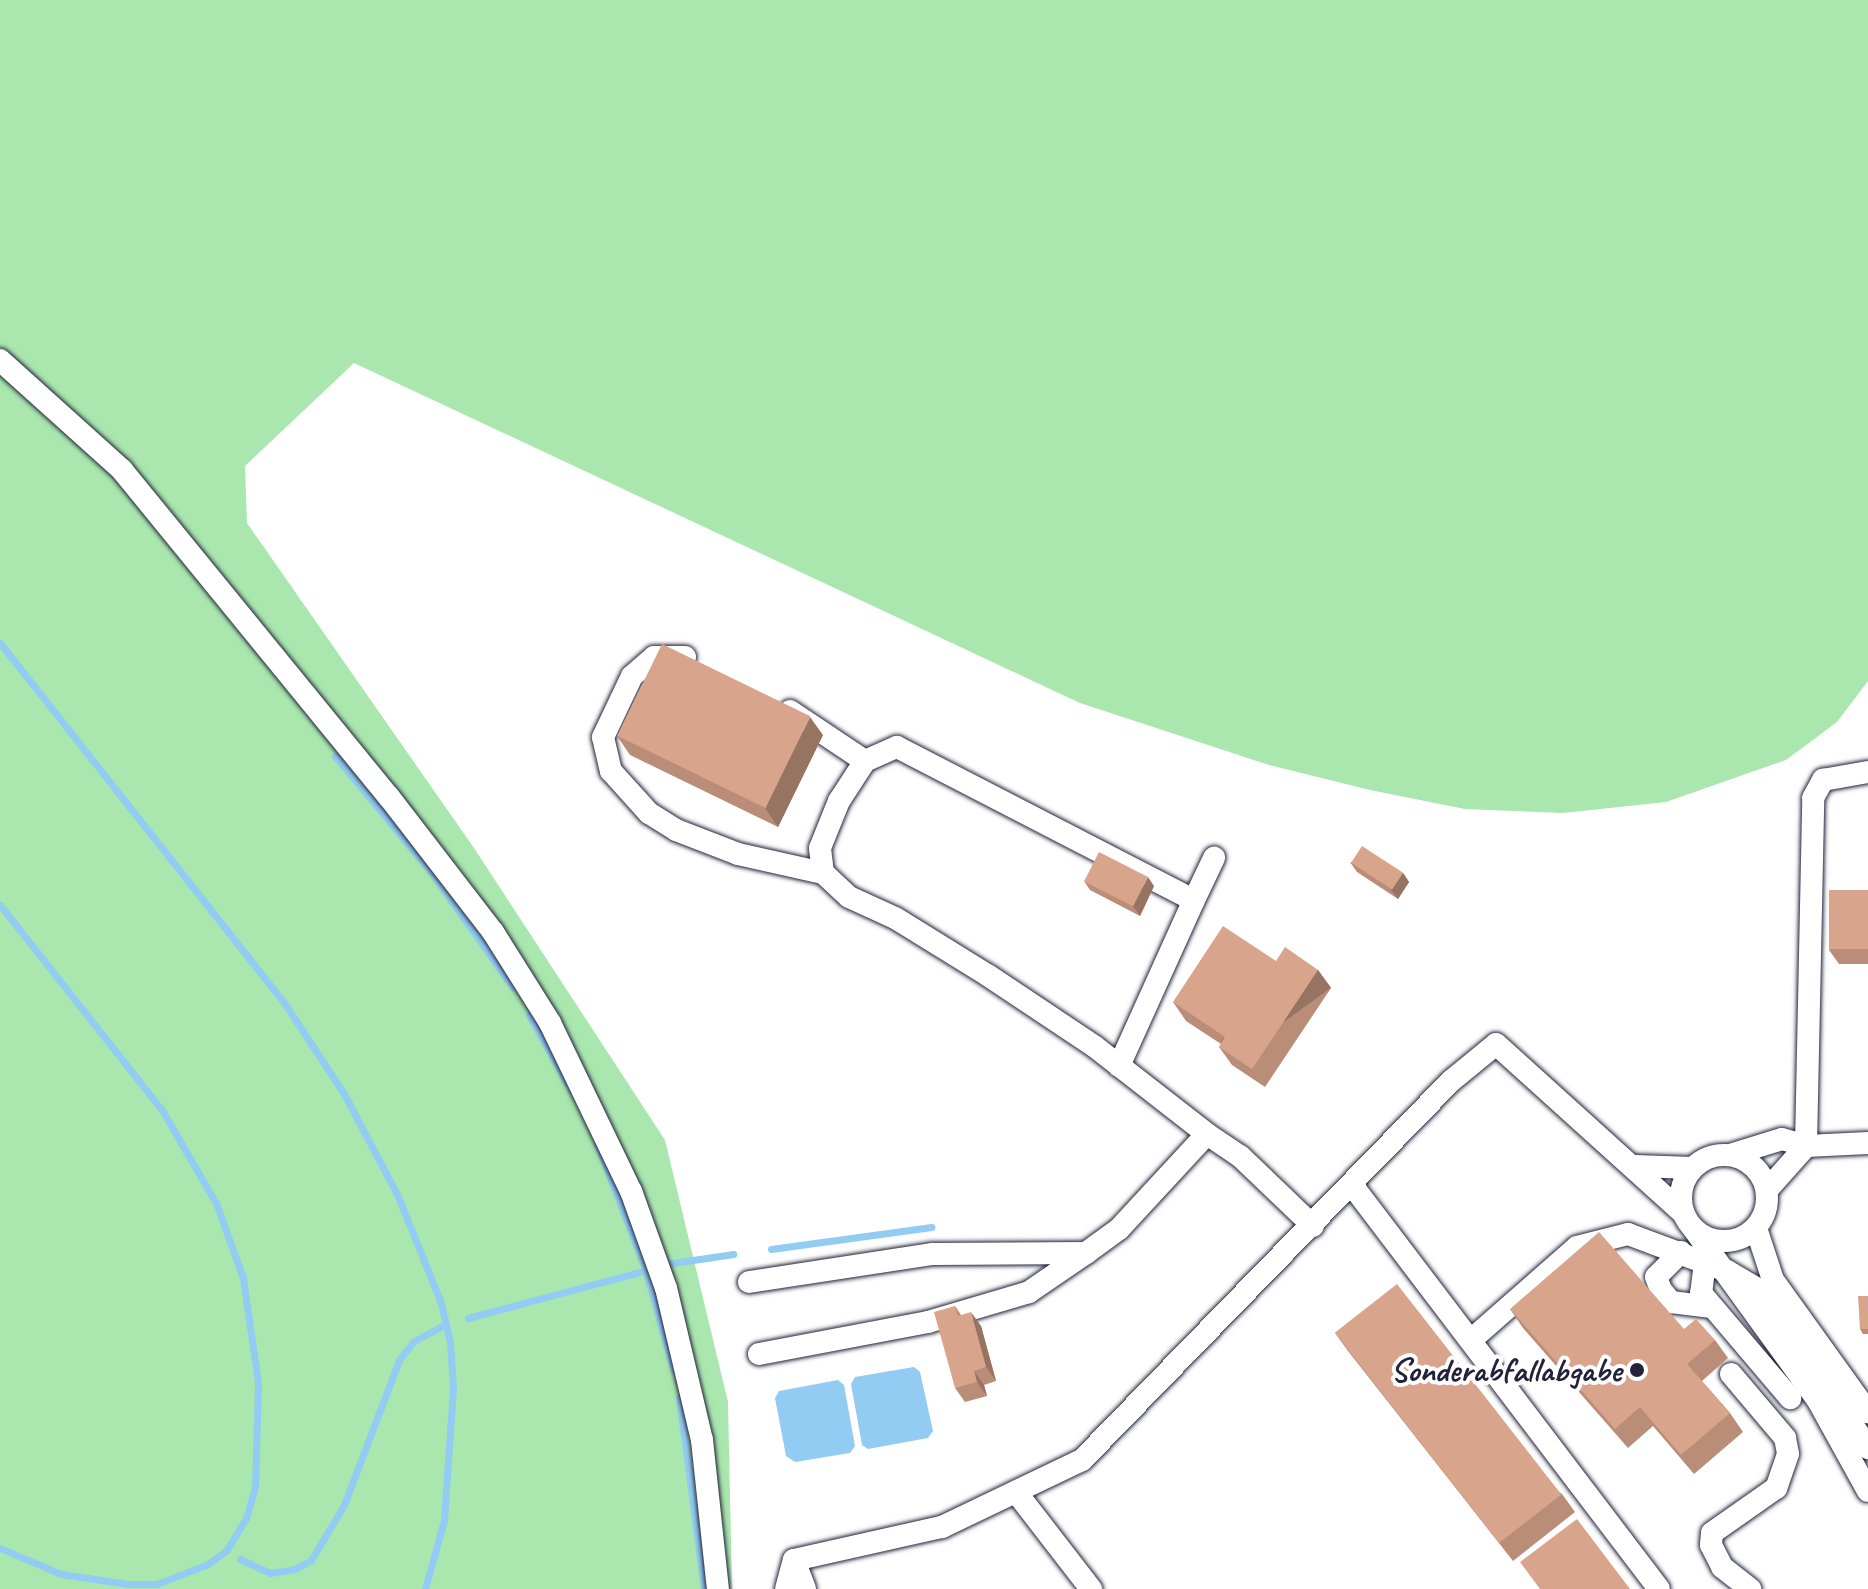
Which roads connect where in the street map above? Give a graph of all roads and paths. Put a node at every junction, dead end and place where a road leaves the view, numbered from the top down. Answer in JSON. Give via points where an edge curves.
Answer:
{"nodes":[{"id":1,"x":0,"y":360,"type":"edge"},
{"id":2,"x":709,"y":669,"type":"edge"},
{"id":3,"x":764,"y":698,"type":"edge"},
{"id":4,"x":865,"y":761,"type":"junction"},
{"id":5,"x":1868,"y":772,"type":"edge"},
{"id":6,"x":1214,"y":858,"type":"dead end"},
{"id":7,"x":823,"y":873,"type":"junction"},
{"id":8,"x":1194,"y":900,"type":"junction"},
{"id":9,"x":1119,"y":1066,"type":"junction"},
{"id":10,"x":1207,"y":1134,"type":"junction"},
{"id":11,"x":1868,"y":1143,"type":"edge"},
{"id":12,"x":1806,"y":1146,"type":"junction"},
{"id":13,"x":1730,"y":1155,"type":"junction"},
{"id":14,"x":1635,"y":1166,"type":"junction"},
{"id":15,"x":1693,"y":1168,"type":"junction"},
{"id":16,"x":1352,"y":1185,"type":"junction"},
{"id":17,"x":1767,"y":1190,"type":"junction"},
{"id":18,"x":1688,"y":1221,"type":"junction"},
{"id":19,"x":1313,"y":1226,"type":"junction"},
{"id":20,"x":1756,"y":1228,"type":"junction"},
{"id":21,"x":1681,"y":1252,"type":"junction"},
{"id":22,"x":1086,"y":1253,"type":"junction"},
{"id":23,"x":1705,"y":1262,"type":"junction"},
{"id":24,"x":1727,"y":1271,"type":"junction"},
{"id":25,"x":749,"y":1282,"type":"dead end"},
{"id":26,"x":1712,"y":1307,"type":"junction"},
{"id":27,"x":1471,"y":1340,"type":"junction"},
{"id":28,"x":759,"y":1354,"type":"dead end"},
{"id":29,"x":1731,"y":1374,"type":"dead end"},
{"id":30,"x":1790,"y":1398,"type":"dead end"},
{"id":31,"x":1868,"y":1412,"type":"edge"},
{"id":32,"x":1868,"y":1448,"type":"edge"},
{"id":33,"x":1868,"y":1491,"type":"edge"},
{"id":34,"x":1016,"y":1492,"type":"junction"},
{"id":35,"x":794,"y":1560,"type":"junction"},
{"id":36,"x":718,"y":1589,"type":"edge"},
{"id":37,"x":786,"y":1589,"type":"edge"},
{"id":38,"x":805,"y":1589,"type":"edge"},
{"id":39,"x":1091,"y":1589,"type":"edge"},
{"id":40,"x":1659,"y":1589,"type":"edge"},
{"id":41,"x":1750,"y":1589,"type":"edge"}],
"edges":[{"from":1,"to":36,"type":"lane","via":[[122,470],[389,797],[493,932],[550,1023],[619,1162],[666,1288],[702,1440]]},
{"from":2,"to":7,"type":"lane","via":[[667,655],[654,657],[632,676],[603,737],[611,771],[649,813],[676,830],[738,854]]},
{"from":3,"to":4,"type":"lane","via":[[820,726]]},
{"from":4,"to":7,"type":"lane","via":[[839,801],[820,848]]},
{"from":4,"to":8,"type":"lane","via":[[897,747],[918,755]]},
{"from":5,"to":12,"type":"lane","via":[[1823,780],[1813,798]]},
{"from":6,"to":8,"type":"lane"},
{"from":7,"to":9,"type":"lane","via":[[849,897],[895,918],[989,976]]},
{"from":8,"to":9,"type":"lane"},
{"from":9,"to":10,"type":"lane"},
{"from":10,"to":19,"type":"lane","via":[[1240,1156]]},
{"from":10,"to":22,"type":"lane","via":[[1119,1229]]},
{"from":11,"to":12,"type":"lane"},
{"from":12,"to":13,"type":"lane","via":[[1782,1139]]},
{"from":12,"to":17,"type":"lane"},
{"from":13,"to":15,"type":"lane"},
{"from":13,"to":17,"type":"lane","via":[[1754,1167]]},
{"from":14,"to":15,"type":"lane"},
{"from":14,"to":16,"type":"lane","via":[[1496,1044],[1451,1081]]},
{"from":14,"to":18,"type":"lane"},
{"from":15,"to":18,"type":"lane","via":[[1681,1190]]},
{"from":16,"to":19,"type":"lane"},
{"from":16,"to":27,"type":"lane"},
{"from":17,"to":20,"type":"lane"},
{"from":18,"to":20,"type":"lane","via":[[1717,1241],[1745,1236]]},
{"from":18,"to":24,"type":"lane"},
{"from":19,"to":34,"type":"lane","via":[[1082,1460]]},
{"from":20,"to":31,"type":"lane","via":[[1773,1280]]},
{"from":21,"to":23,"type":"lane"},
{"from":21,"to":26,"type":"lane","via":[[1656,1277],[1661,1290],[1671,1302]]},
{"from":21,"to":27,"type":"lane","via":[[1628,1234],[1577,1247]]},
{"from":22,"to":25,"type":"lane","via":[[933,1254]]},
{"from":22,"to":28,"type":"lane","via":[[1013,1297],[928,1322]]},
{"from":23,"to":24,"type":"lane"},
{"from":23,"to":26,"type":"lane","via":[[1701,1293]]},
{"from":24,"to":32,"type":"lane","via":[[1766,1294]]},
{"from":24,"to":33,"type":"lane","via":[[1817,1399]]},
{"from":26,"to":30,"type":"lane"},
{"from":27,"to":40,"type":"lane"},
{"from":29,"to":41,"type":"lane","via":[[1785,1438],[1788,1454],[1776,1488],[1712,1533],[1711,1545],[1722,1567]]},
{"from":34,"to":35,"type":"lane","via":[[942,1527]]},
{"from":34,"to":39,"type":"lane"},
{"from":35,"to":37,"type":"lane"},
{"from":35,"to":38,"type":"lane"}]}
